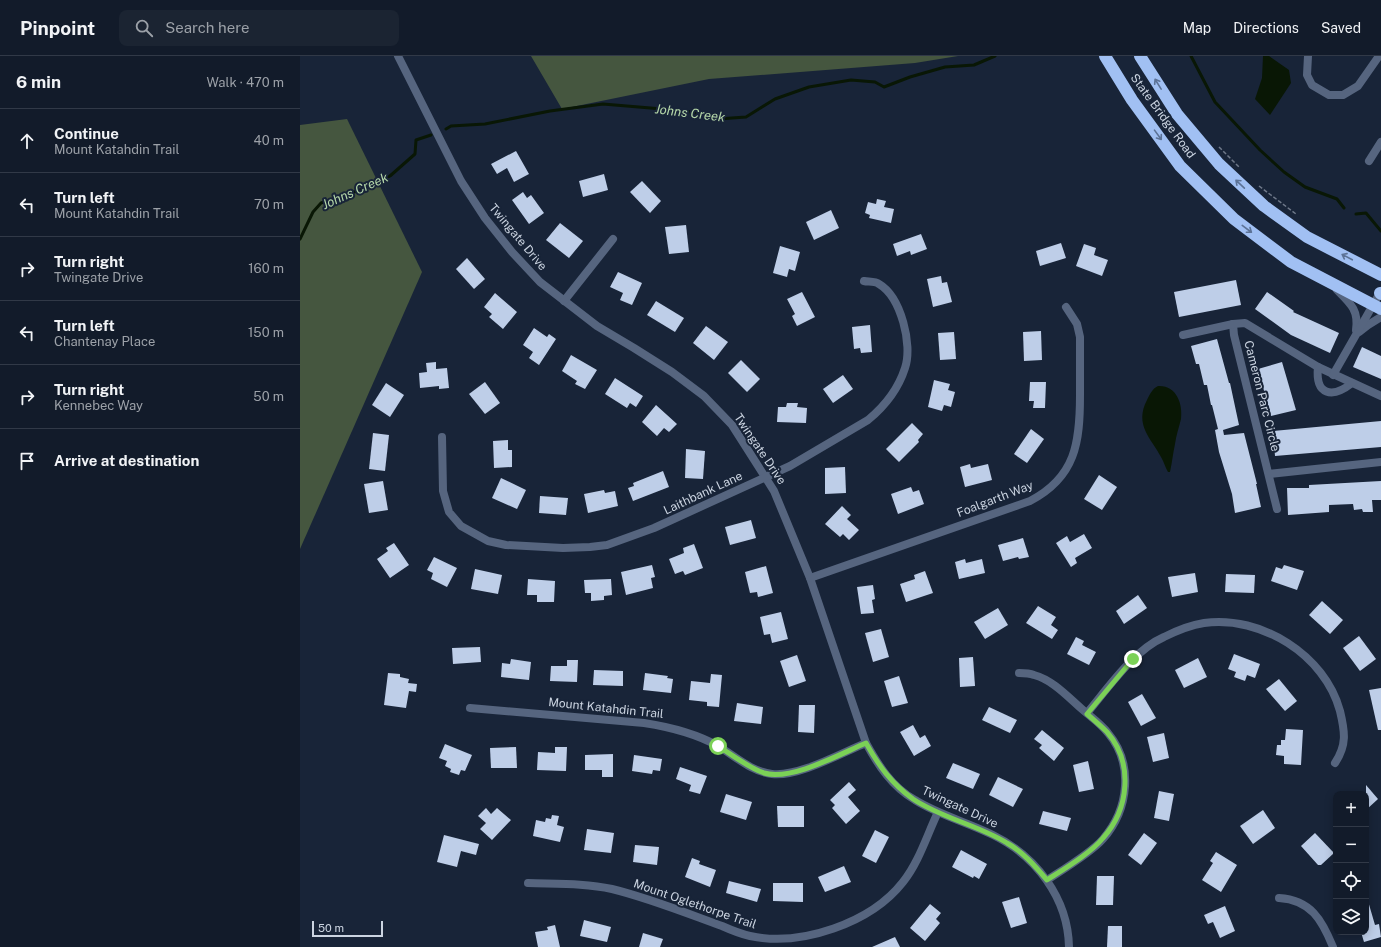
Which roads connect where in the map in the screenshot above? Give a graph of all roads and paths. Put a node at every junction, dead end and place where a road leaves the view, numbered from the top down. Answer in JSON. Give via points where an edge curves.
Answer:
{"nodes":[{"id":1,"x":398,"y":56,"type":"edge"},
{"id":2,"x":1105,"y":56,"type":"edge"},
{"id":3,"x":1140,"y":56,"type":"edge"},
{"id":4,"x":1308,"y":56,"type":"edge"},
{"id":5,"x":1379,"y":56,"type":"edge"},
{"id":6,"x":1381,"y":142,"type":"edge"},
{"id":7,"x":1216,"y":143,"type":"dead end"},
{"id":8,"x":1369,"y":161,"type":"dead end"},
{"id":9,"x":1242,"y":169,"type":"dead end"},
{"id":10,"x":1258,"y":185,"type":"dead end"},
{"id":11,"x":1295,"y":214,"type":"dead end"},
{"id":12,"x":613,"y":239,"type":"dead end"},
{"id":13,"x":1381,"y":276,"type":"edge"},
{"id":14,"x":864,"y":281,"type":"dead end"},
{"id":15,"x":1327,"y":281,"type":"junction"},
{"id":16,"x":1381,"y":292,"type":"edge"},
{"id":17,"x":564,"y":301,"type":"junction"},
{"id":18,"x":1066,"y":307,"type":"dead end"},
{"id":19,"x":1377,"y":307,"type":"edge"},
{"id":20,"x":1381,"y":317,"type":"edge"},
{"id":21,"x":1233,"y":324,"type":"junction"},
{"id":22,"x":1183,"y":335,"type":"dead end"},
{"id":23,"x":1355,"y":335,"type":"junction"},
{"id":24,"x":1318,"y":368,"type":"junction"},
{"id":25,"x":1333,"y":375,"type":"junction"},
{"id":26,"x":1352,"y":384,"type":"junction"},
{"id":27,"x":1381,"y":396,"type":"edge"},
{"id":28,"x":442,"y":437,"type":"dead end"},
{"id":29,"x":1381,"y":462,"type":"edge"},
{"id":30,"x":1269,"y":474,"type":"junction"},
{"id":31,"x":767,"y":477,"type":"junction"},
{"id":32,"x":1277,"y":509,"type":"dead end"},
{"id":33,"x":810,"y":578,"type":"junction"},
{"id":34,"x":1019,"y":672,"type":"dead end"},
{"id":35,"x":470,"y":708,"type":"dead end"},
{"id":36,"x":1087,"y":714,"type":"junction"},
{"id":37,"x":866,"y":743,"type":"junction"},
{"id":38,"x":1335,"y":763,"type":"dead end"},
{"id":39,"x":938,"y":812,"type":"junction"},
{"id":40,"x":1047,"y":880,"type":"junction"},
{"id":41,"x":528,"y":883,"type":"dead end"},
{"id":42,"x":1279,"y":898,"type":"dead end"},
{"id":43,"x":1068,"y":947,"type":"edge"},
{"id":44,"x":1333,"y":947,"type":"edge"}],
"edges":[{"from":1,"to":17,"type":"street","name":"Twingate Drive","via":[[461,180],[485,218],[540,282]]},
{"from":2,"to":15,"type":"highway","name":"State Bridge Road","one_way":true,"via":[[1132,100],[1180,166],[1234,219],[1291,262]]},
{"from":13,"to":3,"type":"highway","name":"State Bridge Road","one_way":true,"via":[[1307,236],[1264,206],[1219,164],[1177,114]]},
{"from":4,"to":5,"type":"street","via":[[1307,75],[1312,85],[1329,95],[1344,95],[1358,86]]},
{"from":6,"to":8,"type":"street"},
{"from":7,"to":9,"type":"path"},
{"from":10,"to":11,"type":"path"},
{"from":12,"to":17,"type":"street"},
{"from":14,"to":31,"type":"street","name":"Laithbank Lane","via":[[878,283],[890,293],[898,309],[907,341],[906,368],[899,385],[890,399],[868,420]]},
{"from":15,"to":19,"type":"highway","name":"State Bridge Road"},
{"from":15,"to":23,"type":"street","via":[[1354,309],[1358,320]]},
{"from":16,"to":19,"type":"street"},
{"from":17,"to":31,"type":"street","name":"Twingate Drive","via":[[596,326],[672,372],[704,396],[732,425]]},
{"from":18,"to":33,"type":"street","name":"Foalgarth Way","via":[[1077,324],[1080,337],[1079,423],[1071,459],[1064,473],[1053,485],[1030,501]]},
{"from":19,"to":23,"type":"street"},
{"from":20,"to":23,"type":"street"},
{"from":21,"to":22,"type":"street"},
{"from":21,"to":24,"type":"street","via":[[1245,323]]},
{"from":21,"to":30,"type":"street","name":"Cameron Parc Circle"},
{"from":23,"to":25,"type":"street"},
{"from":24,"to":25,"type":"street"},
{"from":24,"to":26,"type":"street","via":[[1318,384],[1326,391],[1338,392]]},
{"from":25,"to":26,"type":"street"},
{"from":26,"to":27,"type":"street"},
{"from":28,"to":31,"type":"street","name":"Laithbank Lane","via":[[443,491],[449,512],[461,526],[473,533],[488,541],[506,545],[563,548],[607,545],[654,528]]},
{"from":29,"to":30,"type":"street"},
{"from":30,"to":32,"type":"street","name":"Cameron Parc Circle"},
{"from":31,"to":33,"type":"street","name":"Twingate Drive"},
{"from":33,"to":37,"type":"street","name":"Twingate Drive"},
{"from":34,"to":36,"type":"street","via":[[1049,681]]},
{"from":35,"to":37,"type":"street","name":"Mount Katahdin Trail","via":[[669,727],[701,738],[764,773],[773,774],[785,774],[806,768]]},
{"from":36,"to":38,"type":"street","via":[[1133,659],[1162,637],[1204,623],[1246,626],[1272,634],[1295,647],[1327,681],[1338,705],[1344,730],[1344,747]]},
{"from":36,"to":40,"type":"street","via":[[1108,733],[1120,754],[1125,778],[1123,803],[1116,821],[1103,839]]},
{"from":37,"to":39,"type":"street","name":"Twingate Drive","via":[[879,765],[895,784],[914,799]]},
{"from":39,"to":40,"type":"street","name":"Twingate Drive","via":[[1008,843],[1030,860]]},
{"from":39,"to":41,"type":"street","name":"Mount Oglethorpe Trail","via":[[914,865],[889,897],[874,910],[856,920],[802,939],[775,940],[751,936],[612,889]]},
{"from":40,"to":43,"type":"street","name":"Twingate Drive","via":[[1066,920]]},
{"from":42,"to":44,"type":"street","via":[[1298,901],[1312,910],[1326,930]]}]}
